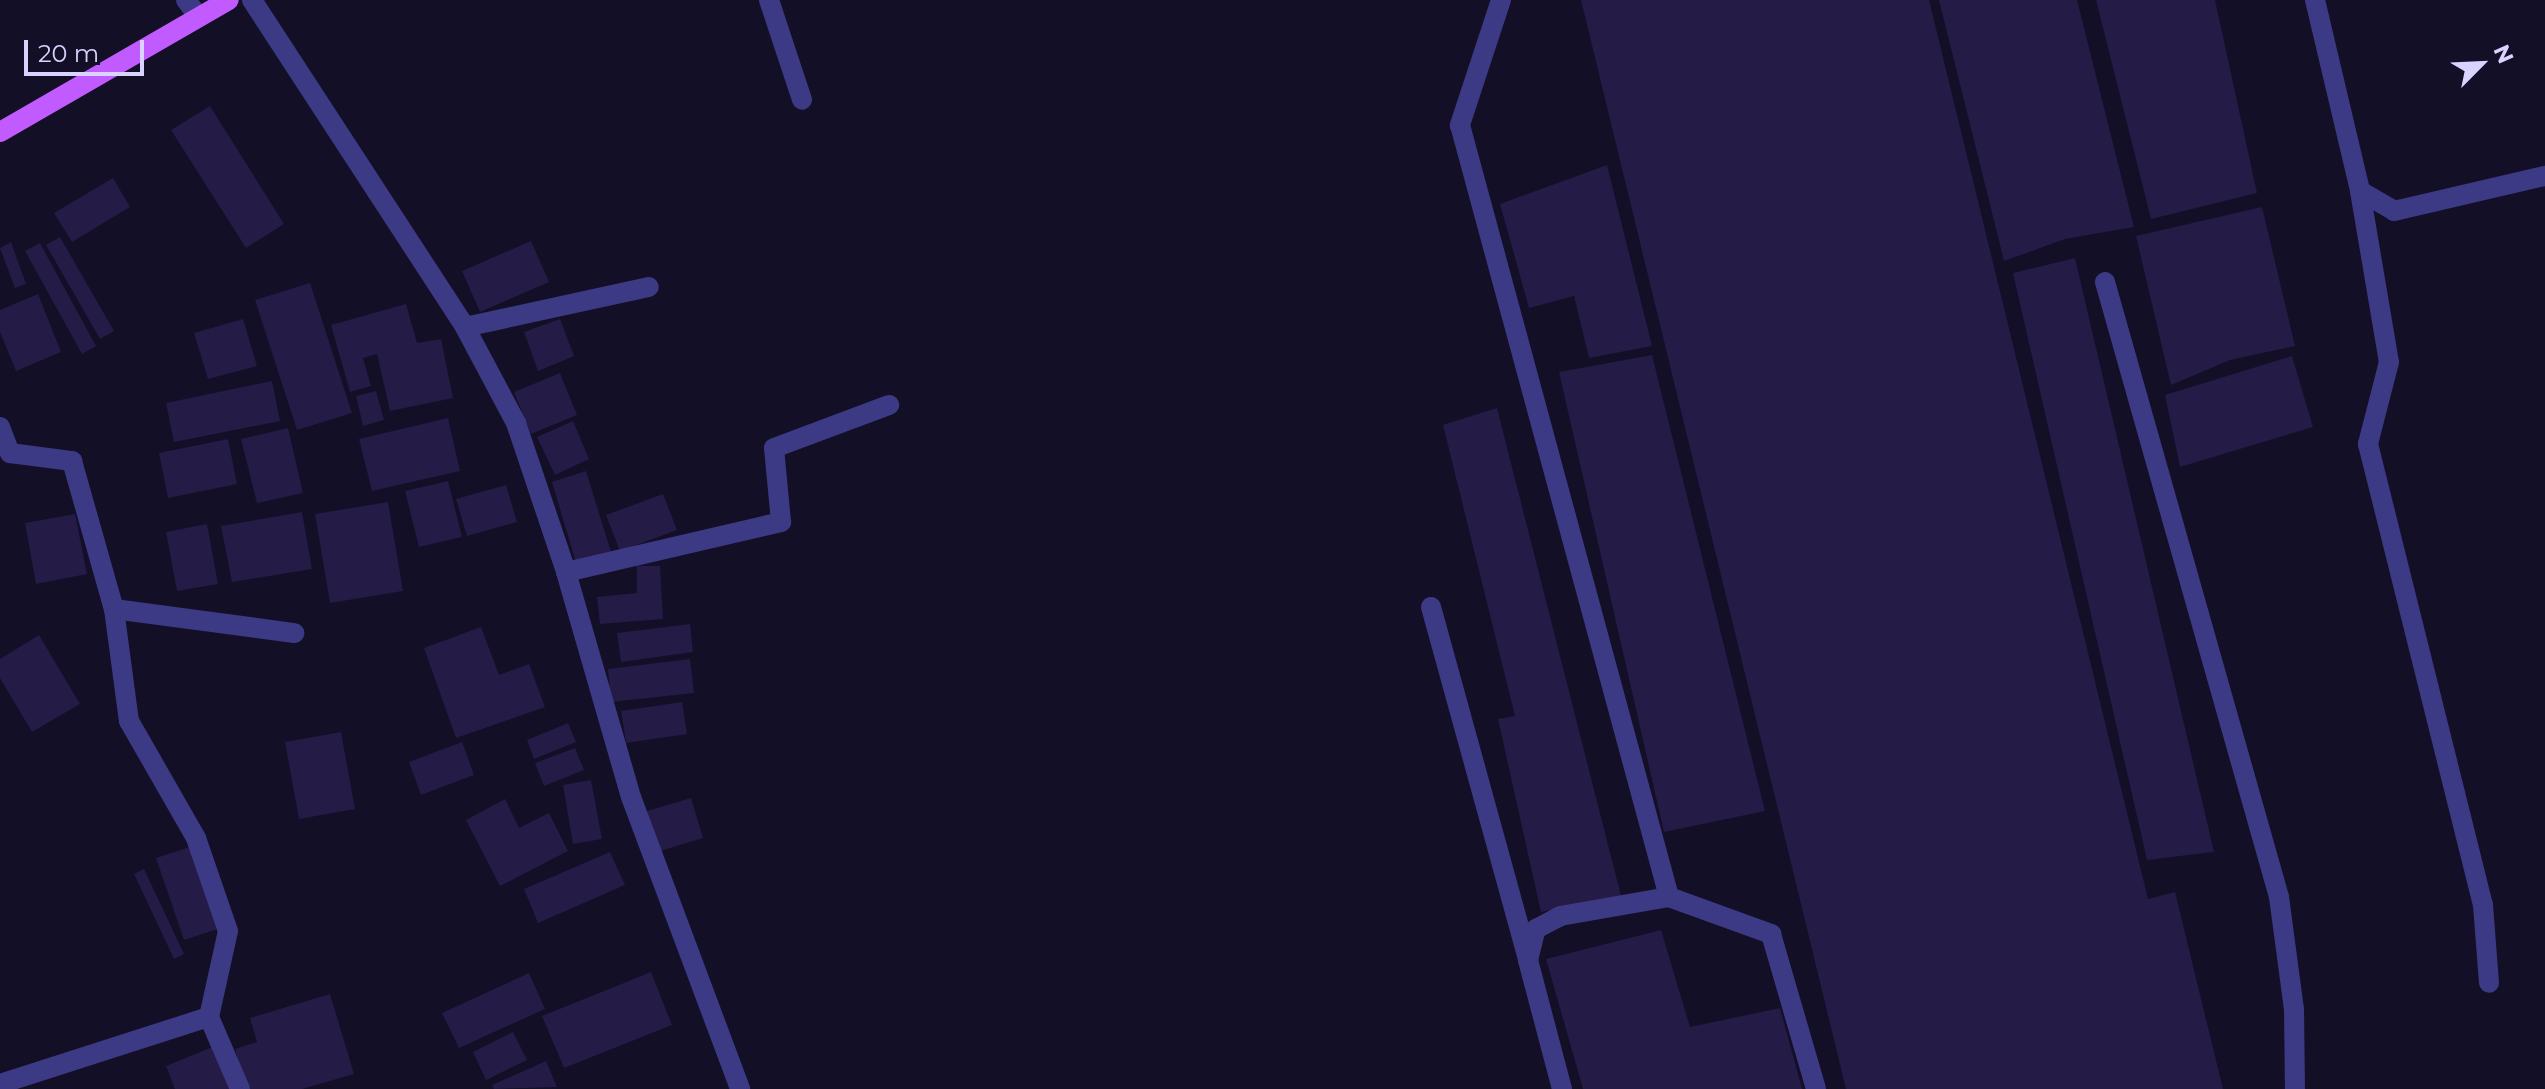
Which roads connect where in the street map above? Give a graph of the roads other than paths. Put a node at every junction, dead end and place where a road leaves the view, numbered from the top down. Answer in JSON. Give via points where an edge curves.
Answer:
{"nodes":[{"id":1,"x":186,"y":0,"type":"edge"},
{"id":2,"x":229,"y":0,"type":"edge"},
{"id":3,"x":252,"y":0,"type":"edge"},
{"id":4,"x":769,"y":0,"type":"edge"},
{"id":5,"x":1501,"y":0,"type":"edge"},
{"id":6,"x":2315,"y":0,"type":"edge"},
{"id":7,"x":199,"y":17,"type":"junction"},
{"id":8,"x":802,"y":100,"type":"dead end"},
{"id":9,"x":0,"y":132,"type":"edge"},
{"id":10,"x":2545,"y":176,"type":"edge"},
{"id":11,"x":2360,"y":191,"type":"junction"},
{"id":12,"x":2105,"y":282,"type":"dead end"},
{"id":13,"x":649,"y":287,"type":"dead end"},
{"id":14,"x":465,"y":327,"type":"junction"},
{"id":15,"x":889,"y":405,"type":"dead end"},
{"id":16,"x":0,"y":427,"type":"edge"},
{"id":17,"x":566,"y":572,"type":"junction"},
{"id":18,"x":1431,"y":607,"type":"dead end"},
{"id":19,"x":114,"y":609,"type":"junction"},
{"id":20,"x":294,"y":633,"type":"dead end"},
{"id":21,"x":1669,"y":897,"type":"junction"},
{"id":22,"x":1528,"y":960,"type":"junction"},
{"id":23,"x":2489,"y":983,"type":"dead end"},
{"id":24,"x":209,"y":1017,"type":"junction"},
{"id":25,"x":0,"y":1084,"type":"edge"},
{"id":26,"x":240,"y":1089,"type":"edge"},
{"id":27,"x":740,"y":1089,"type":"edge"},
{"id":28,"x":1562,"y":1089,"type":"edge"},
{"id":29,"x":1816,"y":1089,"type":"edge"},
{"id":30,"x":2295,"y":1089,"type":"edge"}],
"edges":[{"from":1,"to":7,"type":"street"},
{"from":2,"to":7,"type":"main road"},
{"from":3,"to":14,"type":"street"},
{"from":4,"to":8,"type":"street"},
{"from":5,"to":21,"type":"street","via":[[1460,125]]},
{"from":6,"to":11,"type":"street"},
{"from":7,"to":9,"type":"main road"},
{"from":10,"to":11,"type":"street","via":[[2394,211]]},
{"from":11,"to":23,"type":"street","via":[[2389,362],[2368,444],[2483,905]]},
{"from":12,"to":30,"type":"street","via":[[2279,897],[2294,1009]]},
{"from":13,"to":14,"type":"street"},
{"from":14,"to":17,"type":"street","via":[[516,423]]},
{"from":15,"to":17,"type":"street","via":[[774,448],[781,522]]},
{"from":16,"to":19,"type":"street","via":[[10,453],[72,461]]},
{"from":17,"to":27,"type":"street","via":[[631,797]]},
{"from":18,"to":22,"type":"street"},
{"from":19,"to":20,"type":"street"},
{"from":19,"to":24,"type":"street","via":[[129,721],[196,838],[228,931]]},
{"from":21,"to":22,"type":"street","via":[[1548,921],[1536,929]]},
{"from":21,"to":29,"type":"street","via":[[1771,934]]},
{"from":22,"to":28,"type":"street"},
{"from":24,"to":25,"type":"street"},
{"from":24,"to":26,"type":"street"}]}
